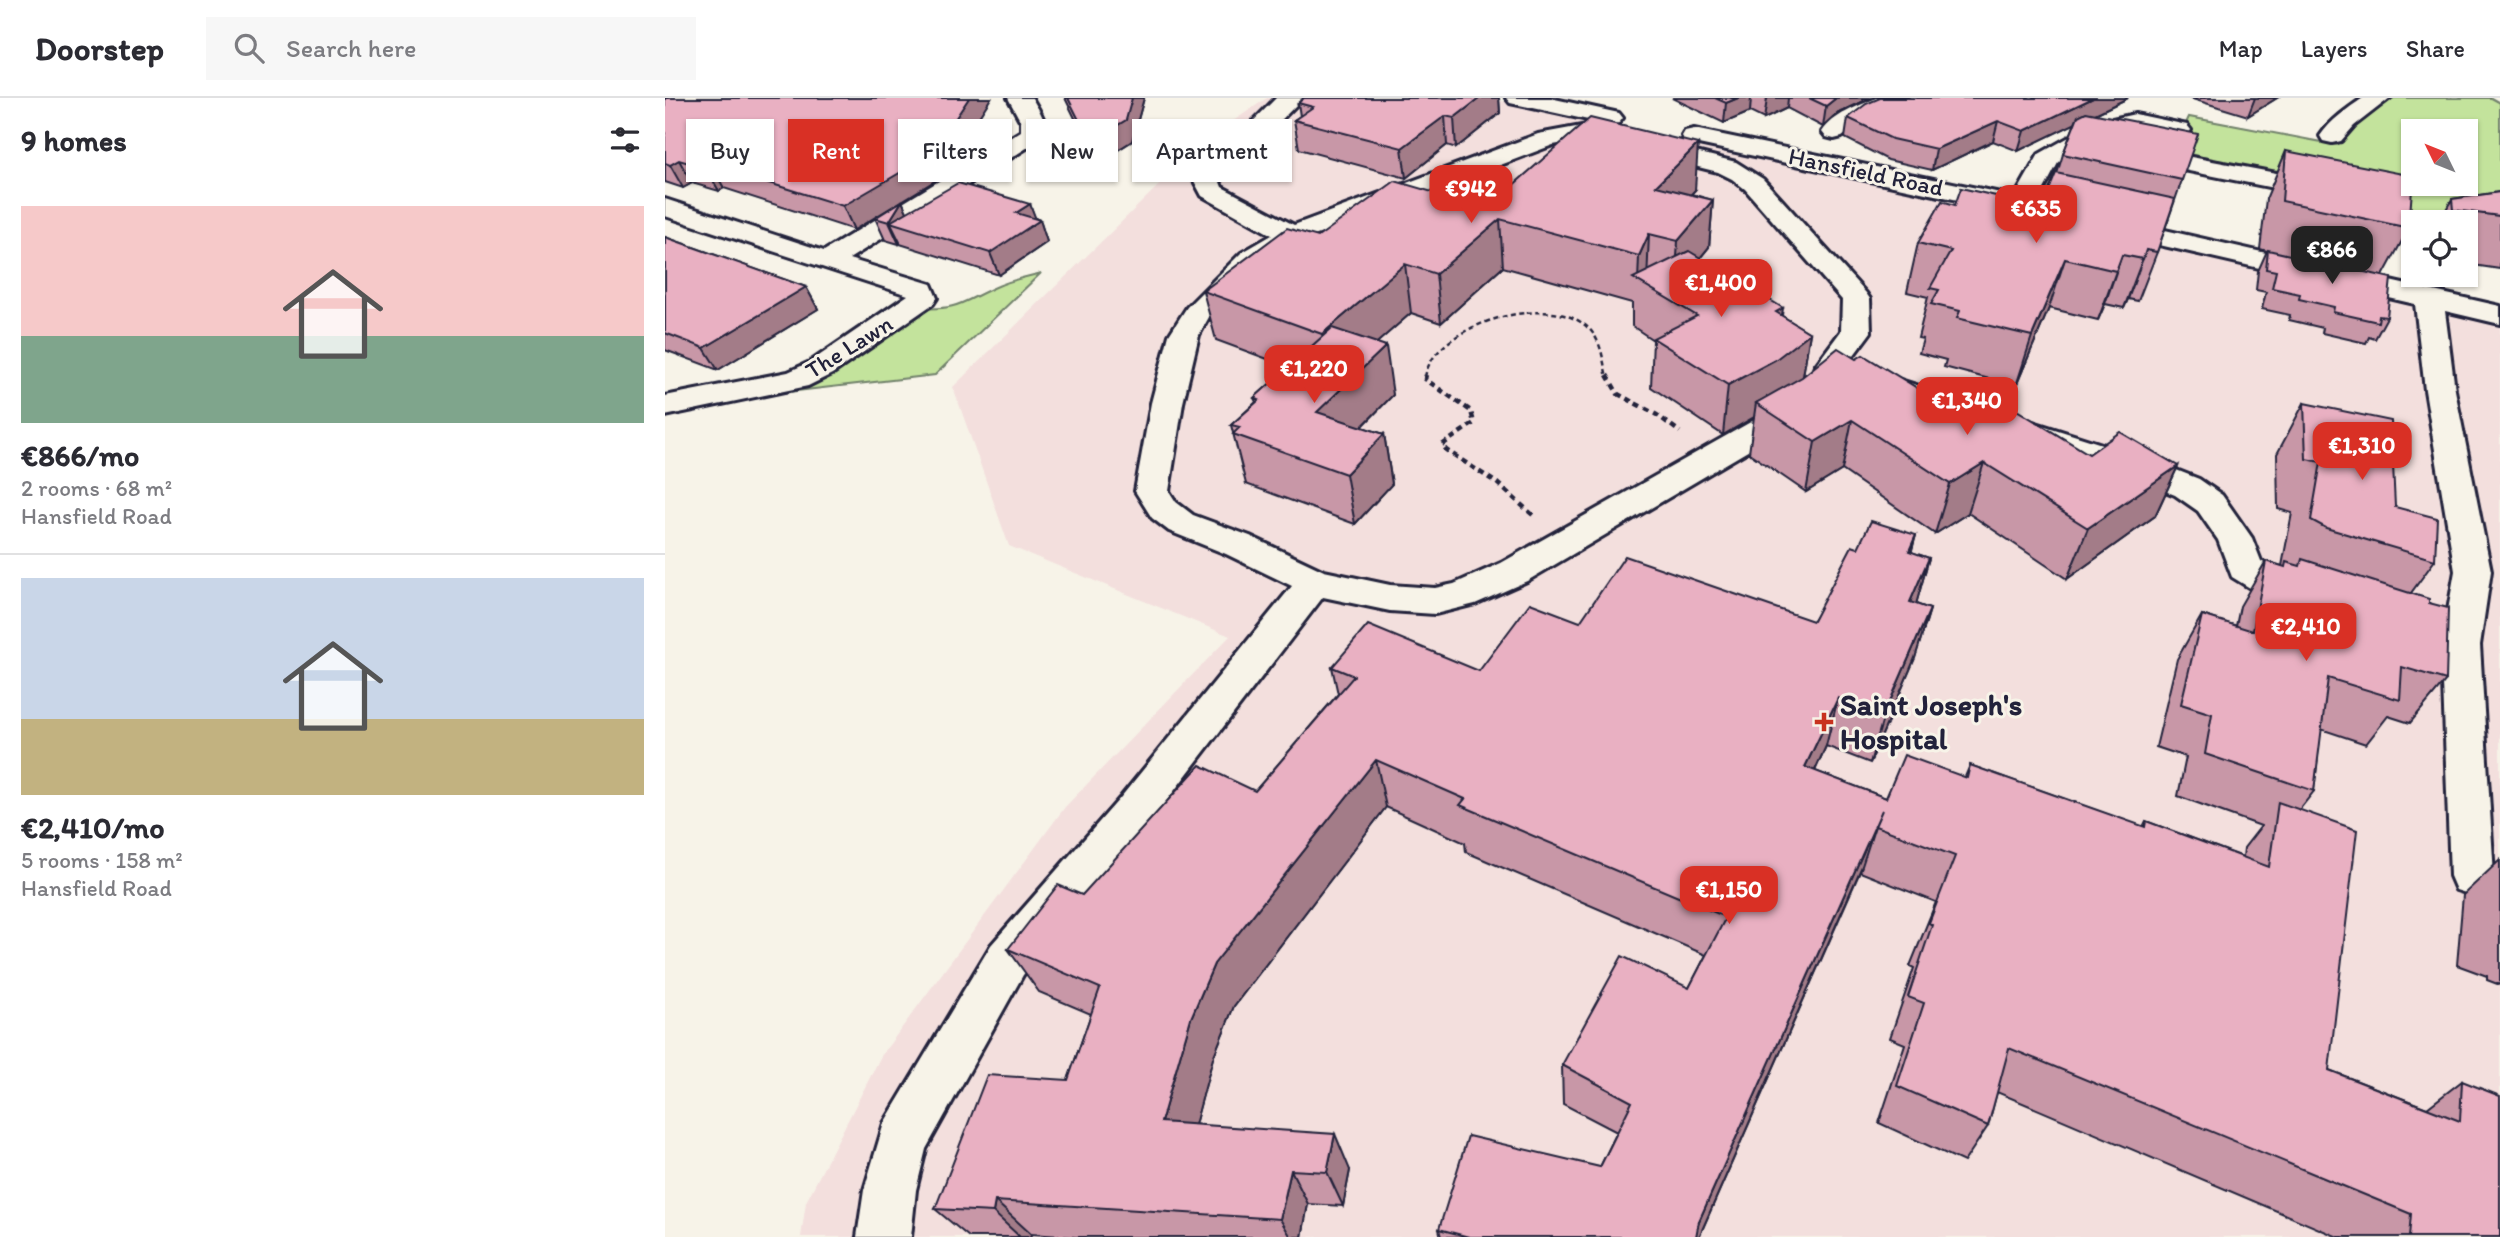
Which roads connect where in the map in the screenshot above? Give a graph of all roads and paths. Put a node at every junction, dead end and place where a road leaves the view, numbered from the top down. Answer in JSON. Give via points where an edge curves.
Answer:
{"nodes":[{"id":1,"x":1020,"y":98,"type":"edge"},
{"id":2,"x":1291,"y":98,"type":"edge"},
{"id":3,"x":1518,"y":98,"type":"edge"},
{"id":4,"x":1895,"y":98,"type":"edge"},
{"id":5,"x":2378,"y":98,"type":"edge"},
{"id":6,"x":2179,"y":130,"type":"edge"},
{"id":7,"x":1834,"y":132,"type":"dead end"},
{"id":8,"x":2332,"y":136,"type":"dead end"},
{"id":9,"x":2077,"y":142,"type":"junction"},
{"id":10,"x":2314,"y":188,"type":"edge"},
{"id":11,"x":2023,"y":206,"type":"junction"},
{"id":12,"x":665,"y":207,"type":"edge"},
{"id":13,"x":2050,"y":212,"type":"edge"},
{"id":14,"x":2091,"y":221,"type":"edge"},
{"id":15,"x":1292,"y":235,"type":"junction"},
{"id":16,"x":827,"y":261,"type":"junction"},
{"id":17,"x":2429,"y":301,"type":"junction"},
{"id":18,"x":2500,"y":315,"type":"edge"},
{"id":19,"x":1830,"y":366,"type":"junction"},
{"id":20,"x":665,"y":406,"type":"edge"},
{"id":21,"x":1717,"y":455,"type":"junction"},
{"id":22,"x":2467,"y":541,"type":"junction"},
{"id":23,"x":1562,"y":544,"type":"junction"},
{"id":24,"x":2500,"y":557,"type":"edge"},
{"id":25,"x":1315,"y":582,"type":"junction"},
{"id":26,"x":2462,"y":645,"type":"junction"},
{"id":27,"x":2472,"y":876,"type":"dead end"},
{"id":28,"x":884,"y":1237,"type":"edge"}],
"edges":[{"from":1,"to":16,"type":"street","via":[[1033,122],[1033,134]]},
{"from":2,"to":15,"type":"street","via":[[1207,181],[1211,191]]},
{"from":3,"to":11,"type":"street","name":"Hansfield Road"},
{"from":4,"to":7,"type":"street","via":[[1853,117]]},
{"from":5,"to":8,"type":"street"},
{"from":6,"to":9,"type":"street","via":[[2135,121],[2102,128]]},
{"from":9,"to":10,"type":"street"},
{"from":9,"to":11,"type":"street","via":[[2048,159]]},
{"from":11,"to":13,"type":"street","name":"Hansfield Road"},
{"from":12,"to":16,"type":"street","name":"The Lawn"},
{"from":14,"to":17,"type":"street"},
{"from":15,"to":19,"type":"street","via":[[1547,139],[1587,132],[1727,167],[1754,184],[1856,299],[1856,332]]},
{"from":15,"to":25,"type":"street","via":[[1228,279],[1184,335],[1152,492],[1164,510],[1181,523]]},
{"from":16,"to":20,"type":"street","name":"The Lawn","via":[[909,285],[921,290],[923,298],[821,368],[797,379]]},
{"from":17,"to":18,"type":"street"},
{"from":17,"to":22,"type":"street"},
{"from":19,"to":21,"type":"street","via":[[1824,383],[1781,418]]},
{"from":19,"to":26,"type":"street","via":[[2187,486],[2210,503],[2235,538],[2251,573],[2281,590]]},
{"from":21,"to":23,"type":"street"},
{"from":21,"to":23,"type":"path","via":[[1655,413],[1620,396],[1610,385],[1599,340],[1573,317],[1548,311],[1522,312],[1457,336],[1436,354],[1425,379],[1471,411],[1474,423],[1442,445],[1449,456],[1479,470],[1514,496]]},
{"from":22,"to":24,"type":"street"},
{"from":22,"to":26,"type":"street","via":[[2473,571]]},
{"from":23,"to":25,"type":"street","via":[[1514,572],[1462,595],[1435,601],[1390,598]]},
{"from":25,"to":28,"type":"street","via":[[1136,809],[1007,960],[902,1141]]},
{"from":26,"to":27,"type":"street"}]}
